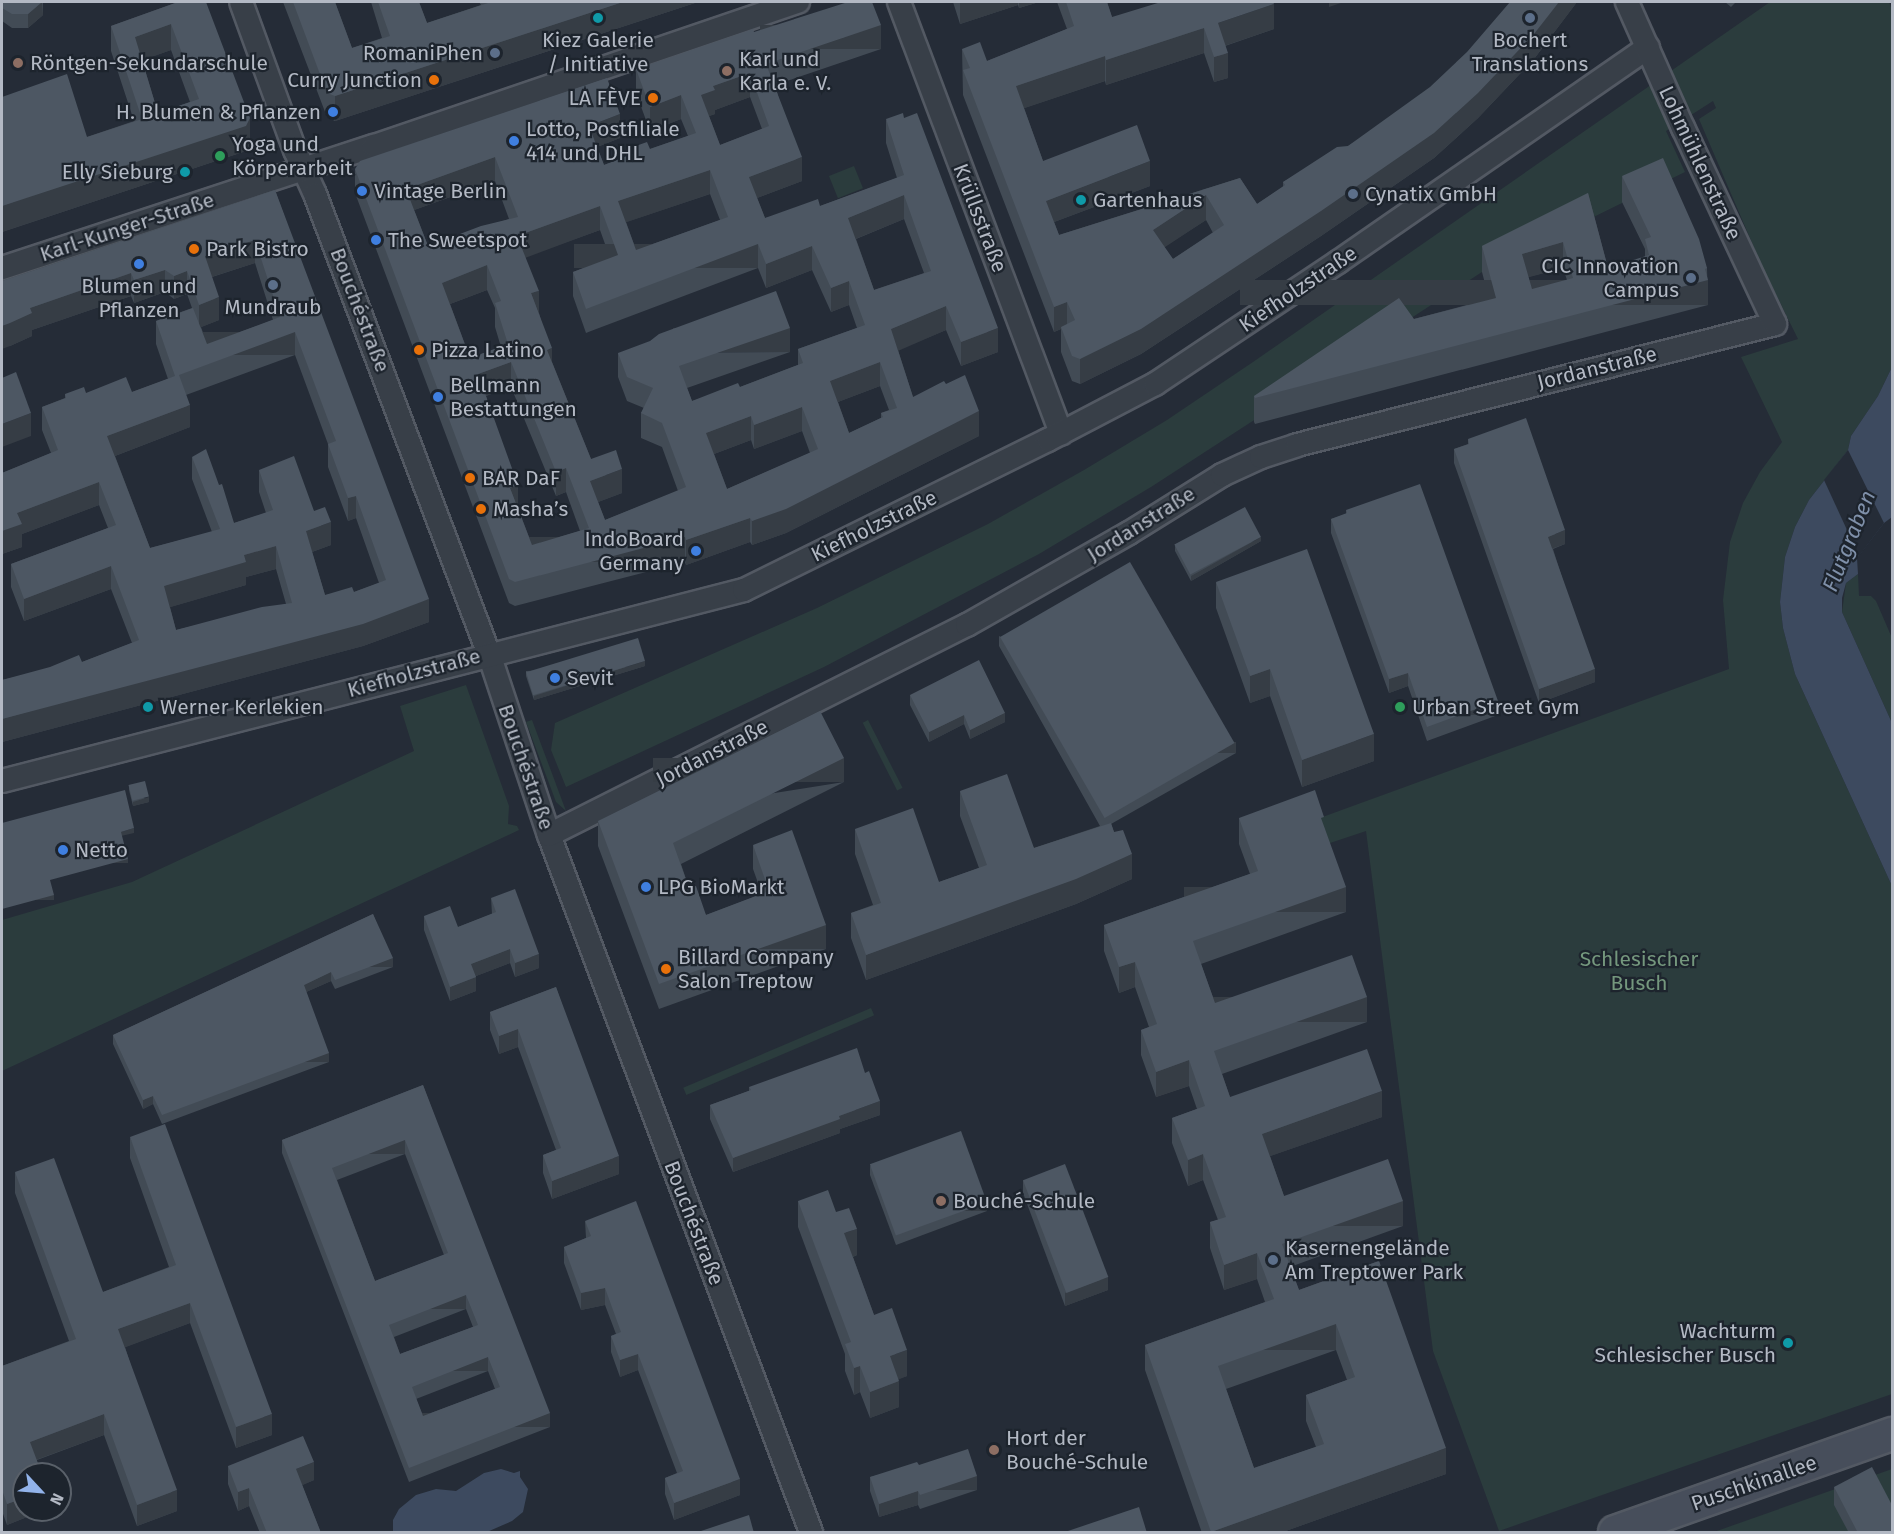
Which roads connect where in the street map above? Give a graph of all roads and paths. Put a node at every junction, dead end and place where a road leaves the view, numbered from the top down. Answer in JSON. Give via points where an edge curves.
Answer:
{"nodes":[{"id":1,"x":241,"y":2,"type":"edge"},
{"id":2,"x":798,"y":2,"type":"edge"},
{"id":3,"x":899,"y":2,"type":"edge"},
{"id":4,"x":1627,"y":2,"type":"edge"},
{"id":5,"x":1648,"y":46,"type":"junction"},
{"id":6,"x":305,"y":168,"type":"junction"},
{"id":7,"x":2,"y":268,"type":"edge"},
{"id":8,"x":1775,"y":324,"type":"joint"},
{"id":9,"x":1061,"y":434,"type":"junction"},
{"id":10,"x":489,"y":654,"type":"junction"},
{"id":11,"x":2,"y":781,"type":"edge"},
{"id":12,"x":549,"y":836,"type":"junction"},
{"id":13,"x":1893,"y":1434,"type":"edge"},
{"id":14,"x":811,"y":1533,"type":"edge"},
{"id":15,"x":1615,"y":1533,"type":"edge"}],
"edges":[{"from":1,"to":6,"type":"street","name":"Bouchéstraße"},
{"from":2,"to":6,"type":"street","name":"Karl-Kunger-Straße"},
{"from":3,"to":9,"type":"street","name":"Krüllsstraße"},
{"from":4,"to":5,"type":"street","name":"Lohmühlenstraße"},
{"from":5,"to":8,"type":"street","name":"Lohmühlenstraße"},
{"from":5,"to":9,"type":"street","name":"Kiefholzstraße","via":[[1155,384]]},
{"from":6,"to":7,"type":"street","name":"Karl-Kunger-Straße"},
{"from":6,"to":10,"type":"street","name":"Bouchéstraße"},
{"from":8,"to":12,"type":"street","name":"Jordanstraße","via":[[1261,457],[1221,475],[1129,533],[967,625]]},
{"from":9,"to":10,"type":"street","name":"Kiefholzstraße","via":[[744,590]]},
{"from":10,"to":11,"type":"street","name":"Kiefholzstraße"},
{"from":10,"to":12,"type":"street","name":"Bouchéstraße"},
{"from":12,"to":14,"type":"street","name":"Bouchéstraße"},
{"from":13,"to":15,"type":"main road","name":"Puschkinallee"}]}
